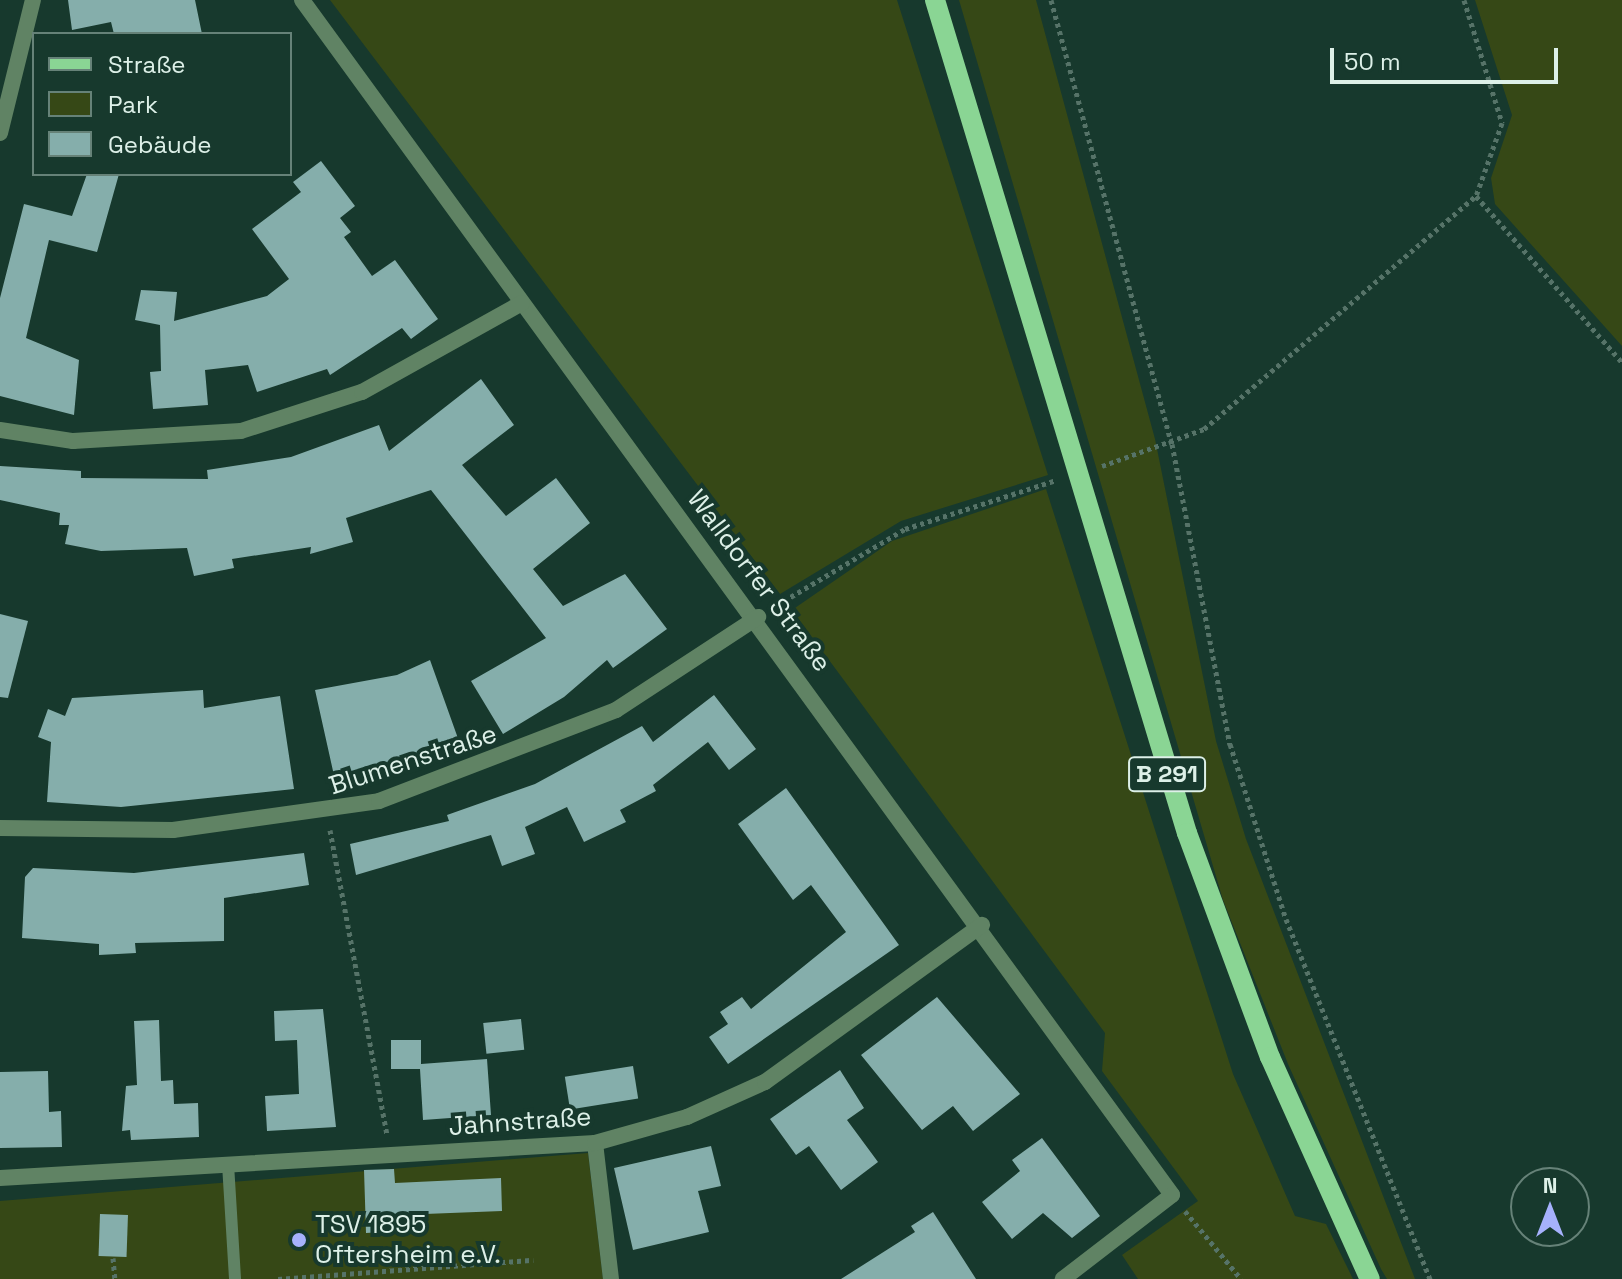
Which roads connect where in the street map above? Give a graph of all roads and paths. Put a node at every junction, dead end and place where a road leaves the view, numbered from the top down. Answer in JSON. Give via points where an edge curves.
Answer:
{"nodes":[{"id":1,"x":33,"y":0,"type":"edge"},
{"id":2,"x":302,"y":0,"type":"edge"},
{"id":3,"x":935,"y":0,"type":"edge"},
{"id":4,"x":1051,"y":0,"type":"edge"},
{"id":5,"x":1464,"y":0,"type":"edge"},
{"id":6,"x":0,"y":133,"type":"edge"},
{"id":7,"x":1476,"y":196,"type":"junction"},
{"id":8,"x":522,"y":303,"type":"junction"},
{"id":9,"x":1622,"y":362,"type":"edge"},
{"id":10,"x":0,"y":430,"type":"edge"},
{"id":11,"x":1172,"y":444,"type":"junction"},
{"id":12,"x":978,"y":504,"type":"dead end"},
{"id":13,"x":758,"y":617,"type":"junction"},
{"id":14,"x":326,"y":813,"type":"junction"},
{"id":15,"x":0,"y":828,"type":"edge"},
{"id":16,"x":982,"y":925,"type":"junction"},
{"id":17,"x":595,"y":1143,"type":"junction"},
{"id":18,"x":390,"y":1154,"type":"junction"},
{"id":19,"x":228,"y":1164,"type":"junction"},
{"id":20,"x":0,"y":1178,"type":"edge"},
{"id":21,"x":1172,"y":1195,"type":"junction"},
{"id":22,"x":113,"y":1258,"type":"dead end"},
{"id":23,"x":533,"y":1260,"type":"dead end"},
{"id":24,"x":115,"y":1279,"type":"edge"},
{"id":25,"x":235,"y":1279,"type":"edge"},
{"id":26,"x":278,"y":1279,"type":"edge"},
{"id":27,"x":611,"y":1279,"type":"edge"},
{"id":28,"x":1063,"y":1279,"type":"edge"},
{"id":29,"x":1241,"y":1279,"type":"edge"},
{"id":30,"x":1370,"y":1279,"type":"edge"},
{"id":31,"x":1430,"y":1279,"type":"edge"}],
"edges":[{"from":1,"to":6,"type":"street"},
{"from":2,"to":8,"type":"street","name":"Walldorfer Straße"},
{"from":3,"to":30,"type":"main road","number":"B 291","via":[[1187,833],[1270,1057]]},
{"from":4,"to":11,"type":"path"},
{"from":5,"to":7,"type":"path","via":[[1502,123]]},
{"from":7,"to":9,"type":"path"},
{"from":7,"to":11,"type":"path","via":[[1204,429]]},
{"from":8,"to":10,"type":"street","via":[[362,392],[241,431],[73,441]]},
{"from":8,"to":13,"type":"street","name":"Walldorfer Straße"},
{"from":11,"to":31,"type":"path","via":[[1230,744],[1286,919]]},
{"from":12,"to":13,"type":"path","via":[[905,529]]},
{"from":13,"to":14,"type":"street","name":"Blumenstraße","via":[[616,710],[479,767]]},
{"from":13,"to":16,"type":"street","name":"Walldorfer Straße"},
{"from":14,"to":15,"type":"street","name":"Blumenstraße","via":[[173,830]]},
{"from":14,"to":18,"type":"path"},
{"from":16,"to":17,"type":"street","name":"Jahnstraße","via":[[765,1082],[687,1117]]},
{"from":16,"to":21,"type":"street","name":"Walldorfer Straße"},
{"from":17,"to":18,"type":"street","name":"Jahnstraße"},
{"from":17,"to":27,"type":"street"},
{"from":18,"to":19,"type":"street","name":"Jahnstraße"},
{"from":19,"to":20,"type":"street","name":"Jahnstraße"},
{"from":19,"to":25,"type":"lane"},
{"from":21,"to":28,"type":"street"},
{"from":21,"to":29,"type":"path"},
{"from":22,"to":24,"type":"path"},
{"from":23,"to":26,"type":"path"}]}
